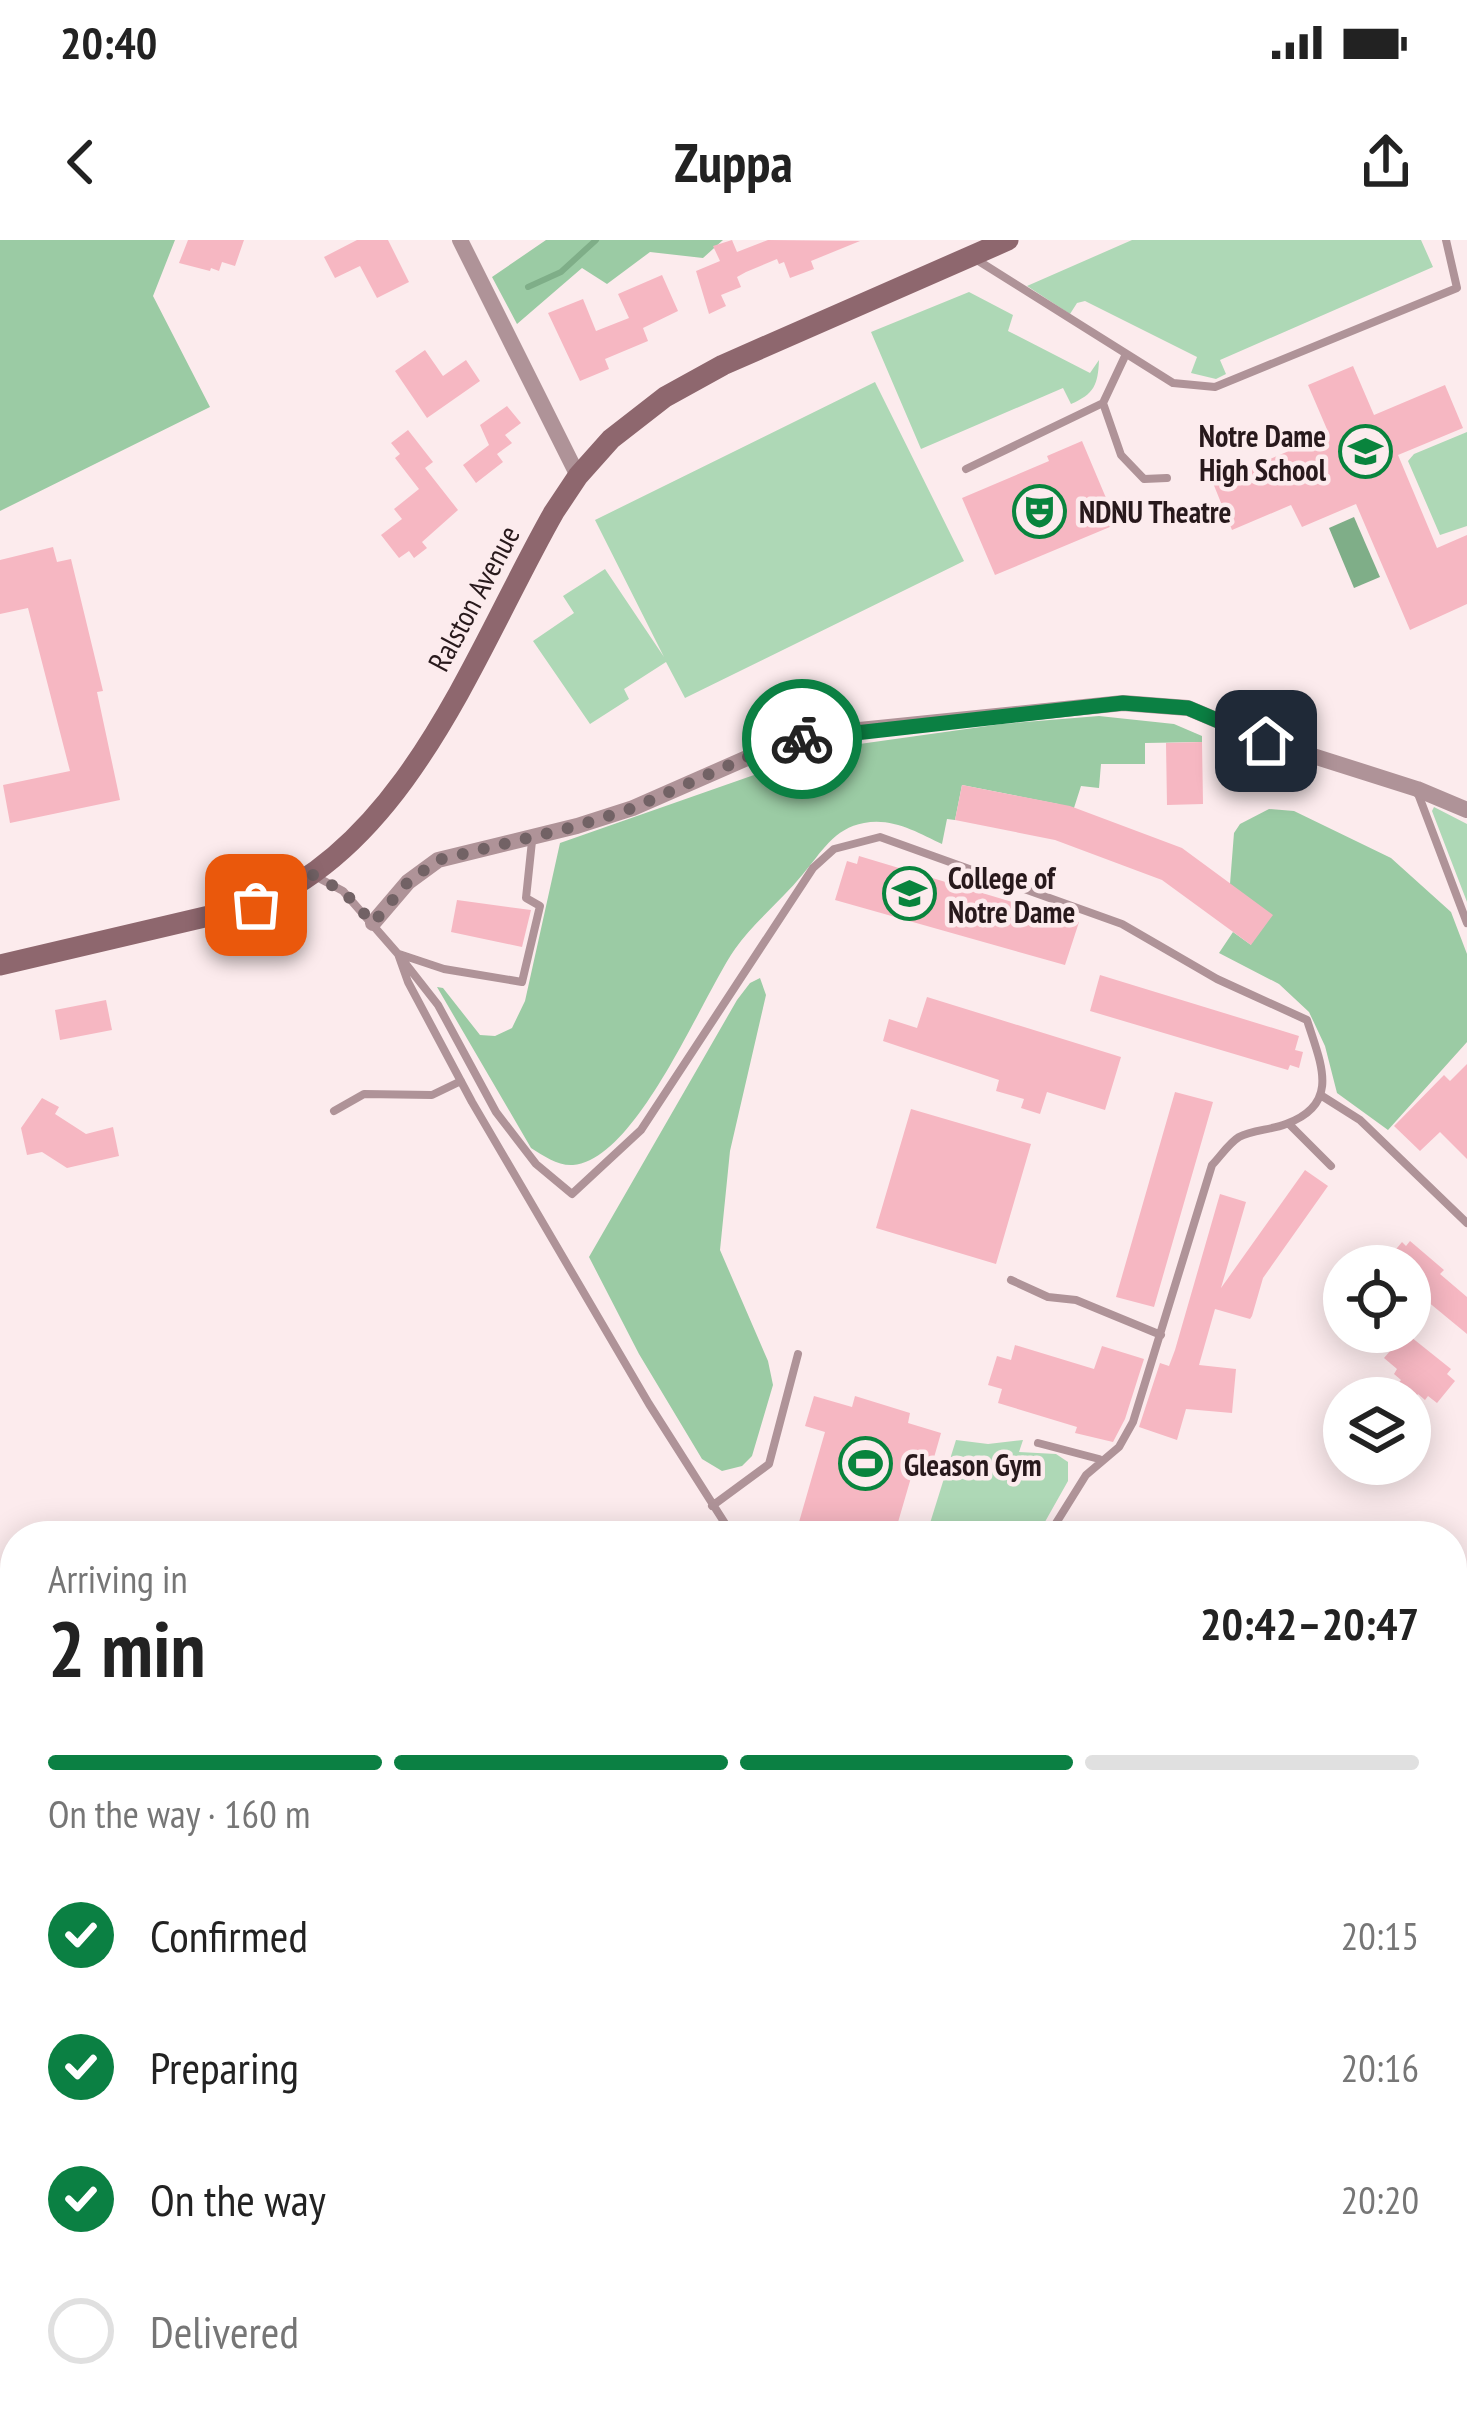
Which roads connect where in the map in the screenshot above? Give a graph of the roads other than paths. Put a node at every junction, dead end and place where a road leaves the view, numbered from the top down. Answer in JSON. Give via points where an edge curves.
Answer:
{"nodes":[{"id":1,"x":460,"y":240,"type":"edge"},
{"id":2,"x":1008,"y":240,"type":"edge"},
{"id":3,"x":1446,"y":240,"type":"edge"},
{"id":4,"x":971,"y":256,"type":"junction"},
{"id":5,"x":1126,"y":354,"type":"junction"},
{"id":6,"x":1103,"y":403,"type":"junction"},
{"id":7,"x":966,"y":470,"type":"dead end"},
{"id":8,"x":578,"y":476,"type":"junction"},
{"id":9,"x":1167,"y":478,"type":"dead end"},
{"id":10,"x":1417,"y":789,"type":"junction"},
{"id":11,"x":1467,"y":810,"type":"edge"},
{"id":12,"x":533,"y":837,"type":"junction"},
{"id":13,"x":313,"y":875,"type":"junction"},
{"id":14,"x":373,"y":923,"type":"junction"},
{"id":15,"x":1467,"y":923,"type":"edge"},
{"id":16,"x":398,"y":954,"type":"junction"},
{"id":17,"x":0,"y":965,"type":"edge"},
{"id":18,"x":461,"y":1081,"type":"junction"},
{"id":19,"x":1322,"y":1096,"type":"junction"},
{"id":20,"x":334,"y":1111,"type":"dead end"},
{"id":21,"x":1289,"y":1124,"type":"junction"},
{"id":22,"x":1331,"y":1166,"type":"dead end"},
{"id":23,"x":1467,"y":1223,"type":"edge"},
{"id":24,"x":1011,"y":1280,"type":"dead end"},
{"id":25,"x":1161,"y":1335,"type":"junction"},
{"id":26,"x":798,"y":1354,"type":"dead end"},
{"id":27,"x":1038,"y":1444,"type":"dead end"},
{"id":28,"x":1101,"y":1459,"type":"junction"},
{"id":29,"x":712,"y":1506,"type":"junction"},
{"id":30,"x":722,"y":1521,"type":"edge"},
{"id":31,"x":1057,"y":1521,"type":"edge"}],
"edges":[{"from":1,"to":8,"type":"street"},
{"from":2,"to":4,"type":"main road","name":"Ralston Avenue"},
{"from":3,"to":5,"type":"lane","via":[[1457,289],[1215,387],[1173,383]]},
{"from":4,"to":5,"type":"lane"},
{"from":4,"to":8,"type":"main road","name":"Ralston Avenue","via":[[665,397]]},
{"from":5,"to":6,"type":"lane"},
{"from":6,"to":7,"type":"lane"},
{"from":6,"to":9,"type":"lane","via":[[1121,455],[1144,479]]},
{"from":8,"to":13,"type":"main road","name":"Ralston Avenue","via":[[419,758],[366,826]]},
{"from":10,"to":11,"type":"street"},
{"from":10,"to":12,"type":"street","via":[[1188,708],[1123,703],[779,743],[633,808]]},
{"from":10,"to":15,"type":"lane"},
{"from":12,"to":14,"type":"street","via":[[438,860]]},
{"from":12,"to":16,"type":"lane","via":[[526,898],[540,906],[522,982]]},
{"from":13,"to":14,"type":"lane","via":[[343,891]]},
{"from":13,"to":17,"type":"main road","name":"Ralston Avenue","via":[[256,905]]},
{"from":14,"to":16,"type":"lane"},
{"from":16,"to":18,"type":"lane"},
{"from":16,"to":19,"type":"lane","via":[[438,1005],[496,1112],[536,1165],[572,1194],[641,1130],[813,868],[834,849],[880,837],[1122,924],[1307,1020]]},
{"from":18,"to":20,"type":"lane","via":[[432,1095],[364,1094]]},
{"from":18,"to":29,"type":"lane"},
{"from":19,"to":21,"type":"lane"},
{"from":19,"to":23,"type":"lane","via":[[1360,1120]]},
{"from":21,"to":22,"type":"lane"},
{"from":21,"to":25,"type":"lane","via":[[1238,1138],[1212,1165]]},
{"from":24,"to":25,"type":"lane"},
{"from":25,"to":28,"type":"lane","via":[[1132,1422],[1119,1447]]},
{"from":26,"to":29,"type":"lane","via":[[769,1464]]},
{"from":27,"to":28,"type":"lane"},
{"from":28,"to":31,"type":"lane"},
{"from":29,"to":30,"type":"lane"}]}
